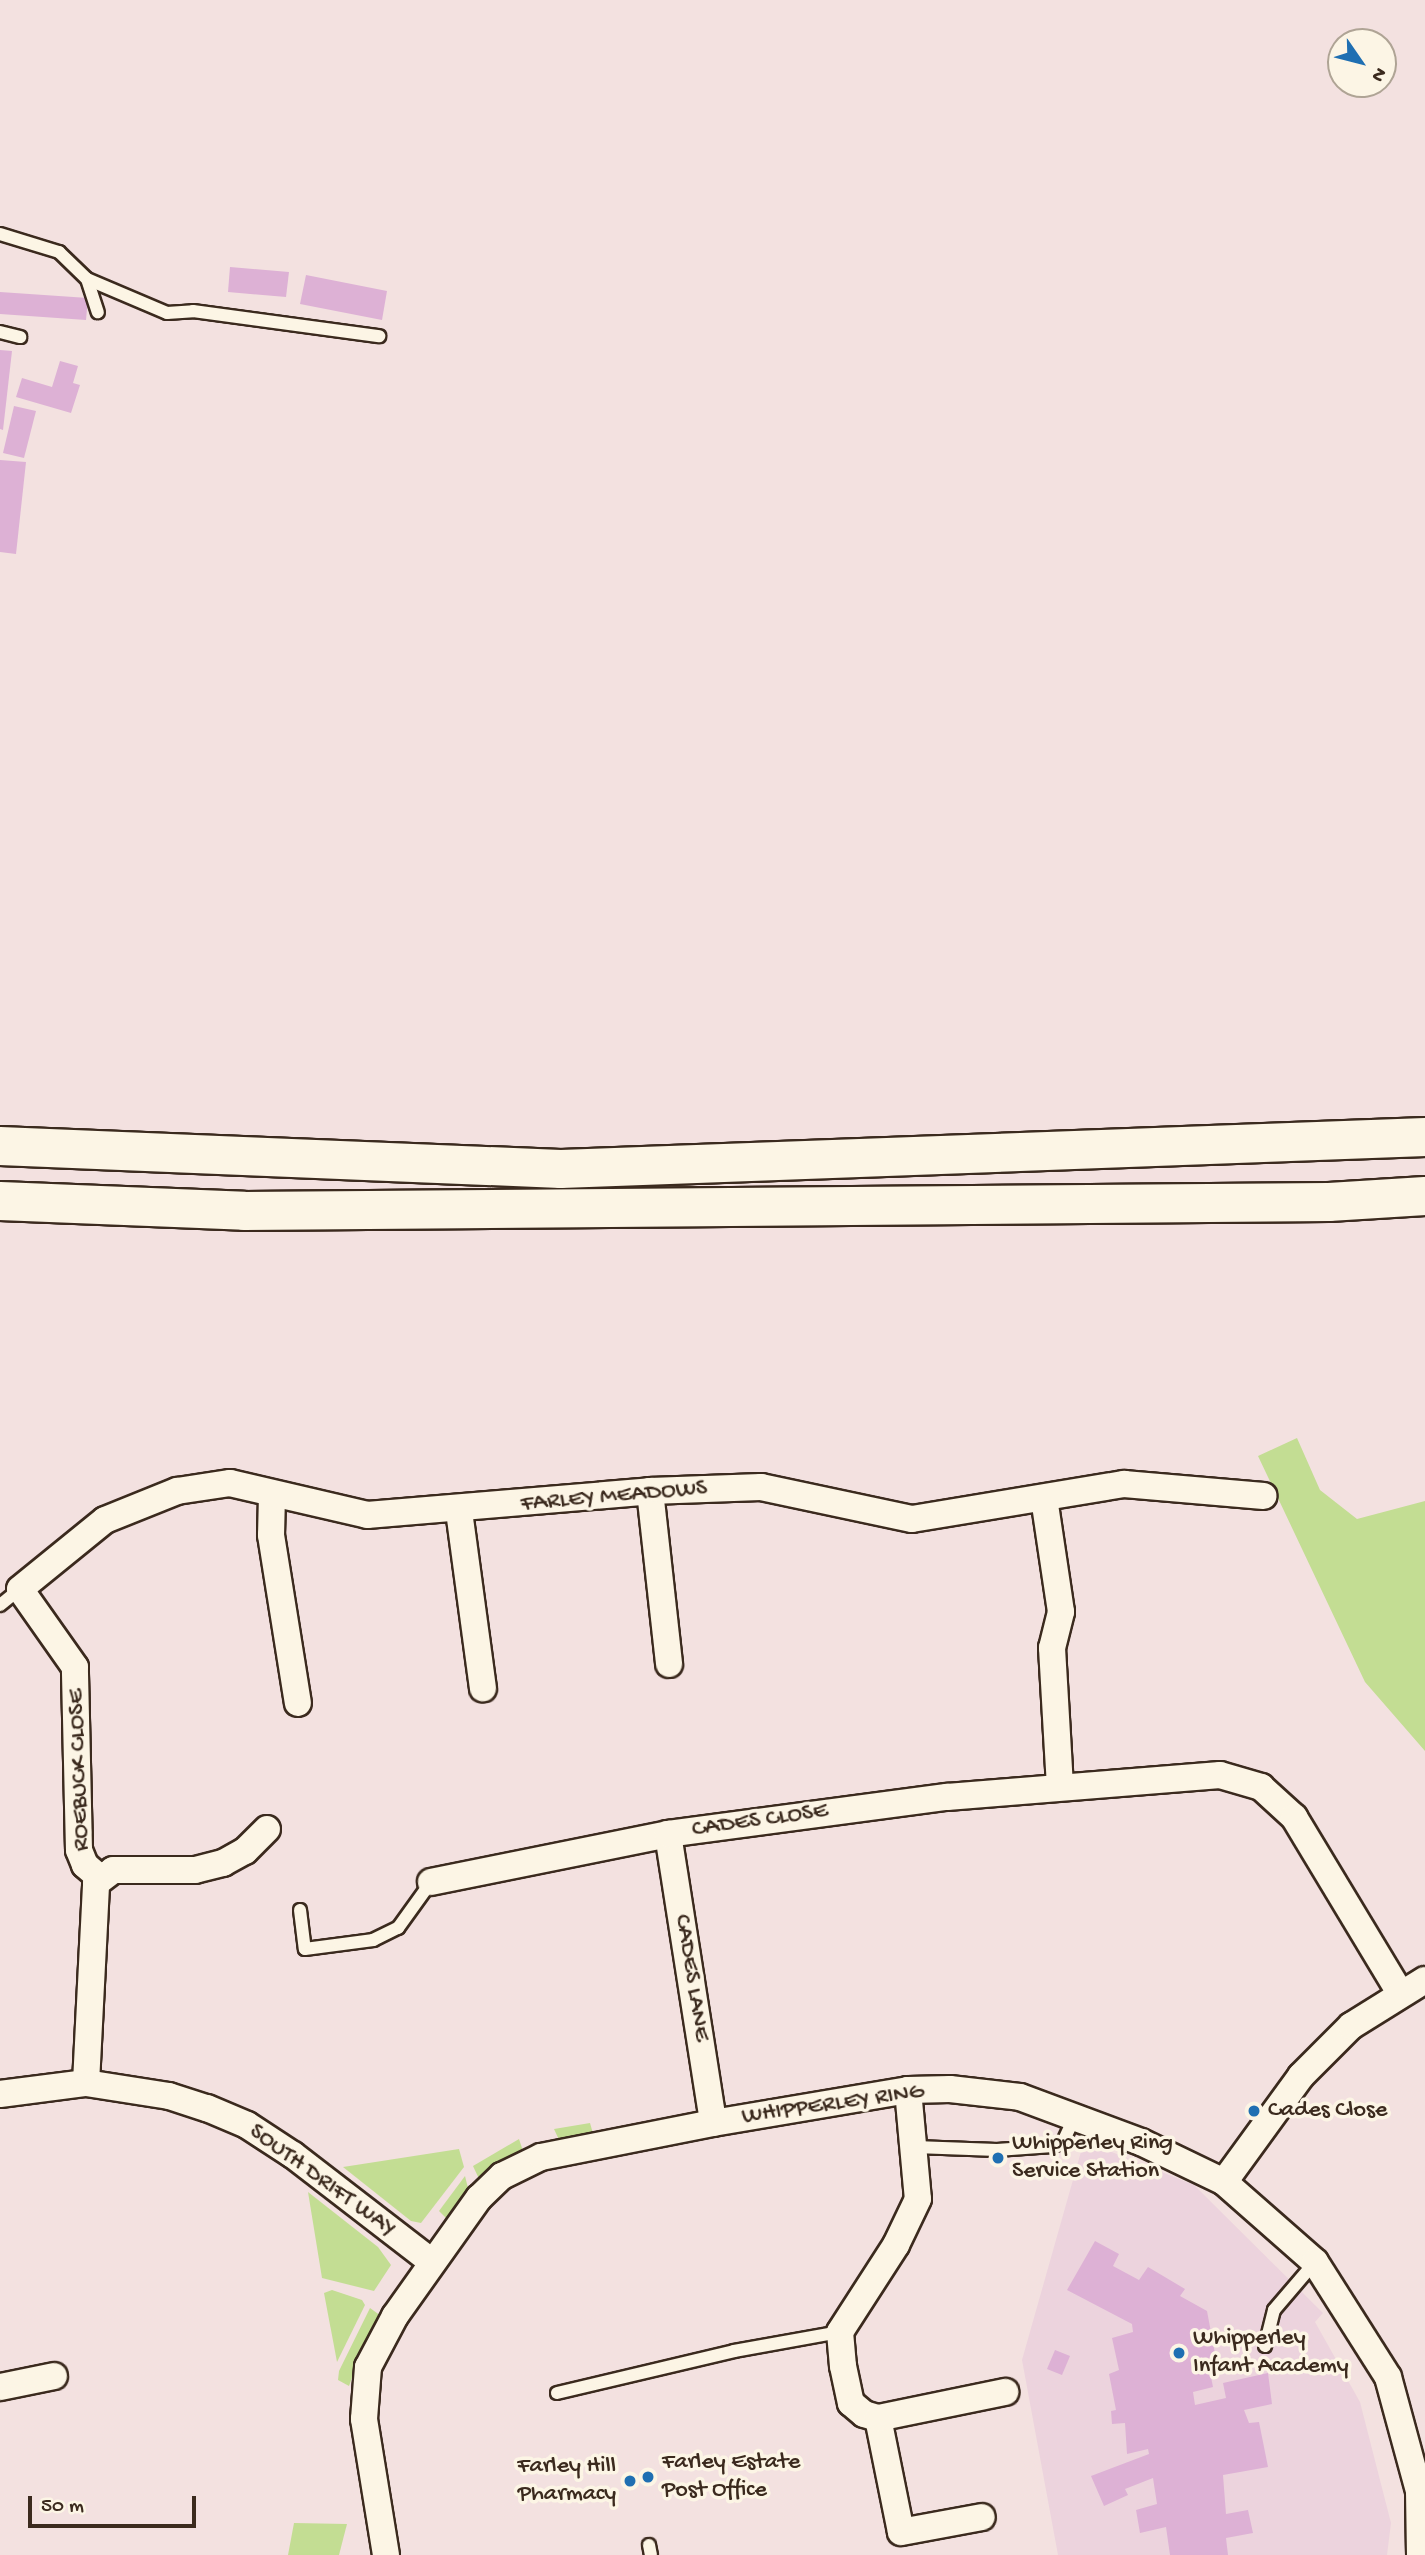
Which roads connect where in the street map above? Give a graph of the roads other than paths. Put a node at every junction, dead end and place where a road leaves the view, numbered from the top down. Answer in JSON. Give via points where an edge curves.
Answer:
{"nodes":[{"id":1,"x":0,"y":234,"type":"edge"},
{"id":2,"x":87,"y":279,"type":"junction"},
{"id":3,"x":98,"y":312,"type":"dead end"},
{"id":4,"x":0,"y":332,"type":"edge"},
{"id":5,"x":379,"y":336,"type":"dead end"},
{"id":6,"x":20,"y":337,"type":"dead end"},
{"id":7,"x":1425,"y":1138,"type":"edge"},
{"id":8,"x":0,"y":1146,"type":"edge"},
{"id":9,"x":1425,"y":1196,"type":"edge"},
{"id":10,"x":0,"y":1201,"type":"edge"},
{"id":11,"x":650,"y":1491,"type":"junction"},
{"id":12,"x":272,"y":1495,"type":"junction"},
{"id":13,"x":1263,"y":1496,"type":"dead end"},
{"id":14,"x":1044,"y":1498,"type":"junction"},
{"id":15,"x":459,"y":1511,"type":"junction"},
{"id":16,"x":10,"y":1597,"type":"edge"},
{"id":17,"x":669,"y":1664,"type":"dead end"},
{"id":18,"x":483,"y":1688,"type":"dead end"},
{"id":19,"x":298,"y":1703,"type":"dead end"},
{"id":20,"x":1060,"y":1787,"type":"junction"},
{"id":21,"x":267,"y":1829,"type":"dead end"},
{"id":22,"x":668,"y":1833,"type":"junction"},
{"id":23,"x":100,"y":1878,"type":"junction"},
{"id":24,"x":431,"y":1882,"type":"joint"},
{"id":25,"x":300,"y":1910,"type":"dead end"},
{"id":26,"x":1425,"y":1980,"type":"edge"},
{"id":27,"x":1399,"y":1993,"type":"junction"},
{"id":28,"x":86,"y":2083,"type":"junction"},
{"id":29,"x":908,"y":2090,"type":"junction"},
{"id":30,"x":0,"y":2094,"type":"edge"},
{"id":31,"x":1076,"y":2116,"type":"junction"},
{"id":32,"x":713,"y":2123,"type":"junction"},
{"id":33,"x":915,"y":2147,"type":"junction"},
{"id":34,"x":1224,"y":2182,"type":"junction"},
{"id":35,"x":432,"y":2262,"type":"junction"},
{"id":36,"x":1315,"y":2262,"type":"junction"},
{"id":37,"x":840,"y":2332,"type":"junction"},
{"id":38,"x":1265,"y":2346,"type":"dead end"},
{"id":39,"x":54,"y":2376,"type":"dead end"},
{"id":40,"x":0,"y":2387,"type":"edge"},
{"id":41,"x":1004,"y":2392,"type":"dead end"},
{"id":42,"x":556,"y":2393,"type":"dead end"},
{"id":43,"x":878,"y":2418,"type":"junction"},
{"id":44,"x":1422,"y":2491,"type":"edge"},
{"id":45,"x":982,"y":2517,"type":"dead end"},
{"id":46,"x":386,"y":2555,"type":"edge"},
{"id":47,"x":1420,"y":2555,"type":"edge"}],
"edges":[{"from":1,"to":2,"type":"lane","via":[[59,252]]},
{"from":2,"to":3,"type":"lane"},
{"from":2,"to":5,"type":"lane","via":[[167,313],[193,311]]},
{"from":4,"to":6,"type":"lane"},
{"from":7,"to":8,"type":"highway","via":[[561,1169]]},
{"from":9,"to":10,"type":"highway","via":[[1329,1202],[256,1211]]},
{"from":11,"to":14,"type":"street","name":"FARLEY MEADOWS","via":[[761,1487],[912,1518]]},
{"from":11,"to":15,"type":"street","name":"FARLEY MEADOWS"},
{"from":11,"to":17,"type":"street"},
{"from":12,"to":15,"type":"street","name":"FARLEY MEADOWS","via":[[366,1515]]},
{"from":12,"to":16,"type":"street","name":"FARLEY MEADOWS","via":[[230,1483],[177,1490],[105,1520]]},
{"from":12,"to":19,"type":"street","via":[[271,1535]]},
{"from":13,"to":14,"type":"street","name":"FARLEY MEADOWS","via":[[1124,1484]]},
{"from":14,"to":20,"type":"street","via":[[1061,1612],[1052,1648]]},
{"from":15,"to":18,"type":"street"},
{"from":16,"to":23,"type":"street","name":"ROEBUCK CLOSE","via":[[75,1667],[79,1850],[85,1865]]},
{"from":20,"to":22,"type":"street","name":"CADES CLOSE"},
{"from":20,"to":27,"type":"street","name":"CADES CLOSE","via":[[1220,1775],[1261,1787],[1294,1817]]},
{"from":21,"to":23,"type":"street","name":"ROEBUCK CLOSE","via":[[245,1851],[223,1863],[195,1870],[113,1870]]},
{"from":22,"to":24,"type":"street","name":"CADES CLOSE"},
{"from":22,"to":32,"type":"street","name":"CADES LANE"},
{"from":23,"to":28,"type":"street","name":"ROEBUCK CLOSE","via":[[93,1892]]},
{"from":24,"to":25,"type":"lane","via":[[398,1927],[373,1940],[305,1949]]},
{"from":26,"to":27,"type":"street"},
{"from":27,"to":34,"type":"street","via":[[1351,2026],[1301,2076]]},
{"from":28,"to":30,"type":"street","name":"SOUTH DRIFT WAY"},
{"from":28,"to":35,"type":"street","name":"SOUTH DRIFT WAY","via":[[169,2096],[247,2126],[293,2155]]},
{"from":29,"to":31,"type":"street","name":"WHIPPERLEY RING","via":[[1020,2097]]},
{"from":29,"to":32,"type":"street","name":"WHIPPERLEY RING"},
{"from":29,"to":33,"type":"street"},
{"from":31,"to":33,"type":"lane","via":[[1063,2142],[1053,2147]]},
{"from":31,"to":34,"type":"street","name":"WHIPPERLEY RING"},
{"from":32,"to":35,"type":"street","name":"WHIPPERLEY RING","via":[[523,2164],[490,2186]]},
{"from":33,"to":37,"type":"street","via":[[918,2199],[896,2245]]},
{"from":34,"to":36,"type":"street","name":"WHIPPERLEY RING"},
{"from":35,"to":46,"type":"street","name":"WHIPPERLEY RING","via":[[377,2346],[366,2379],[364,2419]]},
{"from":36,"to":38,"type":"lane","via":[[1274,2310]]},
{"from":36,"to":44,"type":"street","name":"WHIPPERLEY RING","via":[[1388,2378]]},
{"from":37,"to":42,"type":"lane","via":[[734,2351]]},
{"from":37,"to":43,"type":"street","via":[[851,2403]]},
{"from":39,"to":40,"type":"street"},
{"from":41,"to":43,"type":"street"},
{"from":43,"to":45,"type":"street","via":[[901,2532]]},
{"from":44,"to":47,"type":"street","name":"WHIPPERLEY RING"}]}
